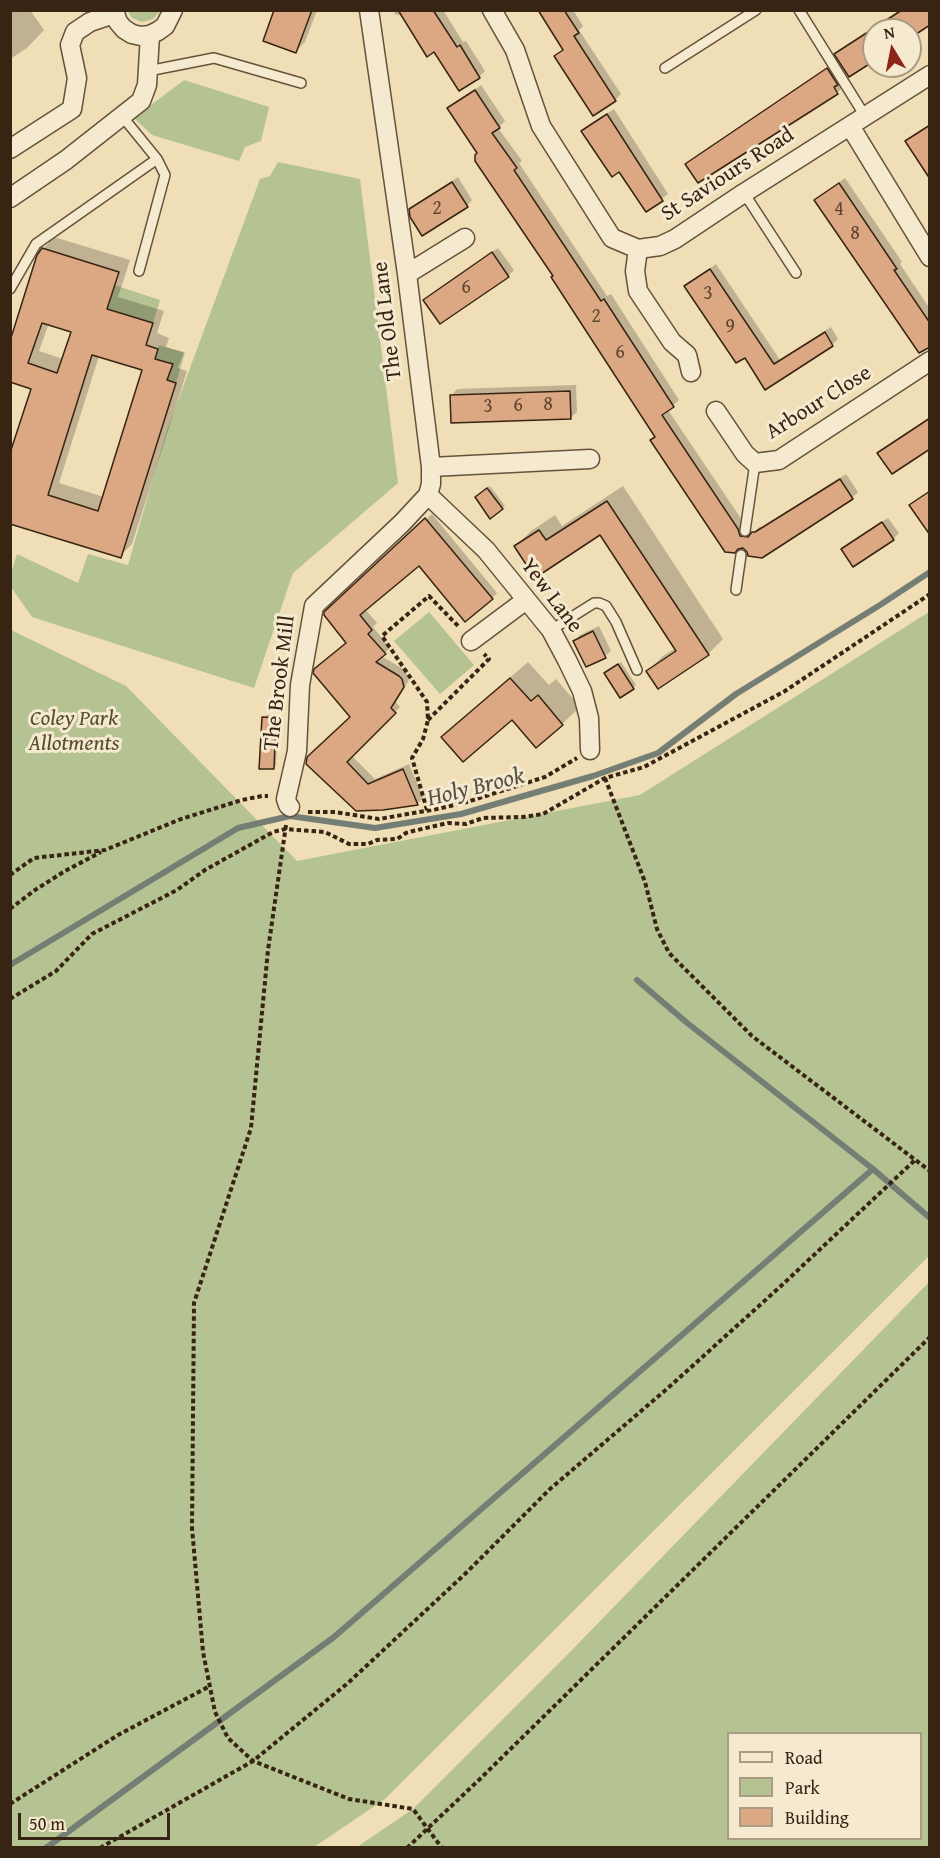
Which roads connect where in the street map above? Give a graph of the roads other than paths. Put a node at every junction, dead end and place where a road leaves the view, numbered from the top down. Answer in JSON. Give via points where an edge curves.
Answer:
{"nodes":[{"id":1,"x":173,"y":10,"type":"edge"},
{"id":2,"x":369,"y":10,"type":"edge"},
{"id":3,"x":492,"y":10,"type":"edge"},
{"id":4,"x":756,"y":10,"type":"edge"},
{"id":5,"x":799,"y":10,"type":"edge"},
{"id":6,"x":114,"y":12,"type":"edge"},
{"id":7,"x":150,"y":35,"type":"junction"},
{"id":8,"x":665,"y":68,"type":"dead end"},
{"id":9,"x":148,"y":71,"type":"junction"},
{"id":10,"x":930,"y":75,"type":"edge"},
{"id":11,"x":301,"y":83,"type":"dead end"},
{"id":12,"x":122,"y":116,"type":"junction"},
{"id":13,"x":865,"y":116,"type":"junction"},
{"id":14,"x":850,"y":126,"type":"junction"},
{"id":15,"x":10,"y":149,"type":"edge"},
{"id":16,"x":157,"y":159,"type":"junction"},
{"id":17,"x":744,"y":193,"type":"junction"},
{"id":18,"x":10,"y":198,"type":"edge"},
{"id":19,"x":465,"y":238,"type":"dead end"},
{"id":20,"x":638,"y":249,"type":"junction"},
{"id":21,"x":930,"y":256,"type":"edge"},
{"id":22,"x":139,"y":271,"type":"dead end"},
{"id":23,"x":796,"y":273,"type":"dead end"},
{"id":24,"x":407,"y":274,"type":"junction"},
{"id":25,"x":10,"y":289,"type":"edge"},
{"id":26,"x":930,"y":361,"type":"edge"},
{"id":27,"x":691,"y":372,"type":"dead end"},
{"id":28,"x":716,"y":411,"type":"dead end"},
{"id":29,"x":590,"y":459,"type":"dead end"},
{"id":30,"x":755,"y":463,"type":"junction"},
{"id":31,"x":431,"y":467,"type":"junction"},
{"id":32,"x":428,"y":495,"type":"junction"},
{"id":33,"x":745,"y":531,"type":"dead end"},
{"id":34,"x":741,"y":555,"type":"dead end"},
{"id":35,"x":736,"y":590,"type":"dead end"},
{"id":36,"x":526,"y":600,"type":"junction"},
{"id":37,"x":550,"y":630,"type":"junction"},
{"id":38,"x":471,"y":641,"type":"road end"},
{"id":39,"x":637,"y":670,"type":"dead end"},
{"id":40,"x":590,"y":750,"type":"road end"},
{"id":41,"x":288,"y":804,"type":"road end"}],
"edges":[{"from":1,"to":7,"type":"street","via":[[165,26]]},
{"from":2,"to":24,"type":"street","name":"The Old Lane"},
{"from":3,"to":20,"type":"street","via":[[515,50],[541,126],[612,238]]},
{"from":4,"to":8,"type":"lane"},
{"from":5,"to":13,"type":"lane"},
{"from":6,"to":7,"type":"street","via":[[124,29],[132,34]]},
{"from":6,"to":15,"type":"street","via":[[75,32],[70,45],[77,78],[72,109]]},
{"from":7,"to":9,"type":"street"},
{"from":9,"to":11,"type":"lane","via":[[214,58]]},
{"from":9,"to":12,"type":"street","via":[[141,101]]},
{"from":10,"to":13,"type":"street","name":"St Saviours Road"},
{"from":12,"to":16,"type":"lane"},
{"from":12,"to":18,"type":"street"},
{"from":13,"to":14,"type":"street","name":"St Saviours Road"},
{"from":14,"to":17,"type":"street","name":"St Saviours Road"},
{"from":14,"to":21,"type":"street"},
{"from":16,"to":22,"type":"lane","via":[[165,175]]},
{"from":16,"to":25,"type":"lane","via":[[36,244]]},
{"from":17,"to":20,"type":"street","name":"St Saviours Road","via":[[675,239]]},
{"from":17,"to":23,"type":"lane"},
{"from":19,"to":24,"type":"street"},
{"from":20,"to":27,"type":"street","via":[[638,291],[672,342],[687,355]]},
{"from":24,"to":31,"type":"street","name":"The Old Lane"},
{"from":26,"to":30,"type":"street","name":"Arbour Close","via":[[779,460]]},
{"from":28,"to":30,"type":"street","name":"Arbour Close"},
{"from":29,"to":31,"type":"street"},
{"from":30,"to":33,"type":"lane"},
{"from":31,"to":32,"type":"street"},
{"from":32,"to":36,"type":"street","name":"Yew Lane","via":[[486,550]]},
{"from":32,"to":41,"type":"street","name":"The Brook Mill","via":[[314,606],[300,685],[297,751]]},
{"from":34,"to":35,"type":"lane"},
{"from":36,"to":37,"type":"street","name":"Yew Lane"},
{"from":36,"to":38,"type":"street"},
{"from":37,"to":39,"type":"lane","via":[[594,603],[606,606]]},
{"from":37,"to":40,"type":"street","name":"Yew Lane","via":[[582,691],[589,718]]}]}
